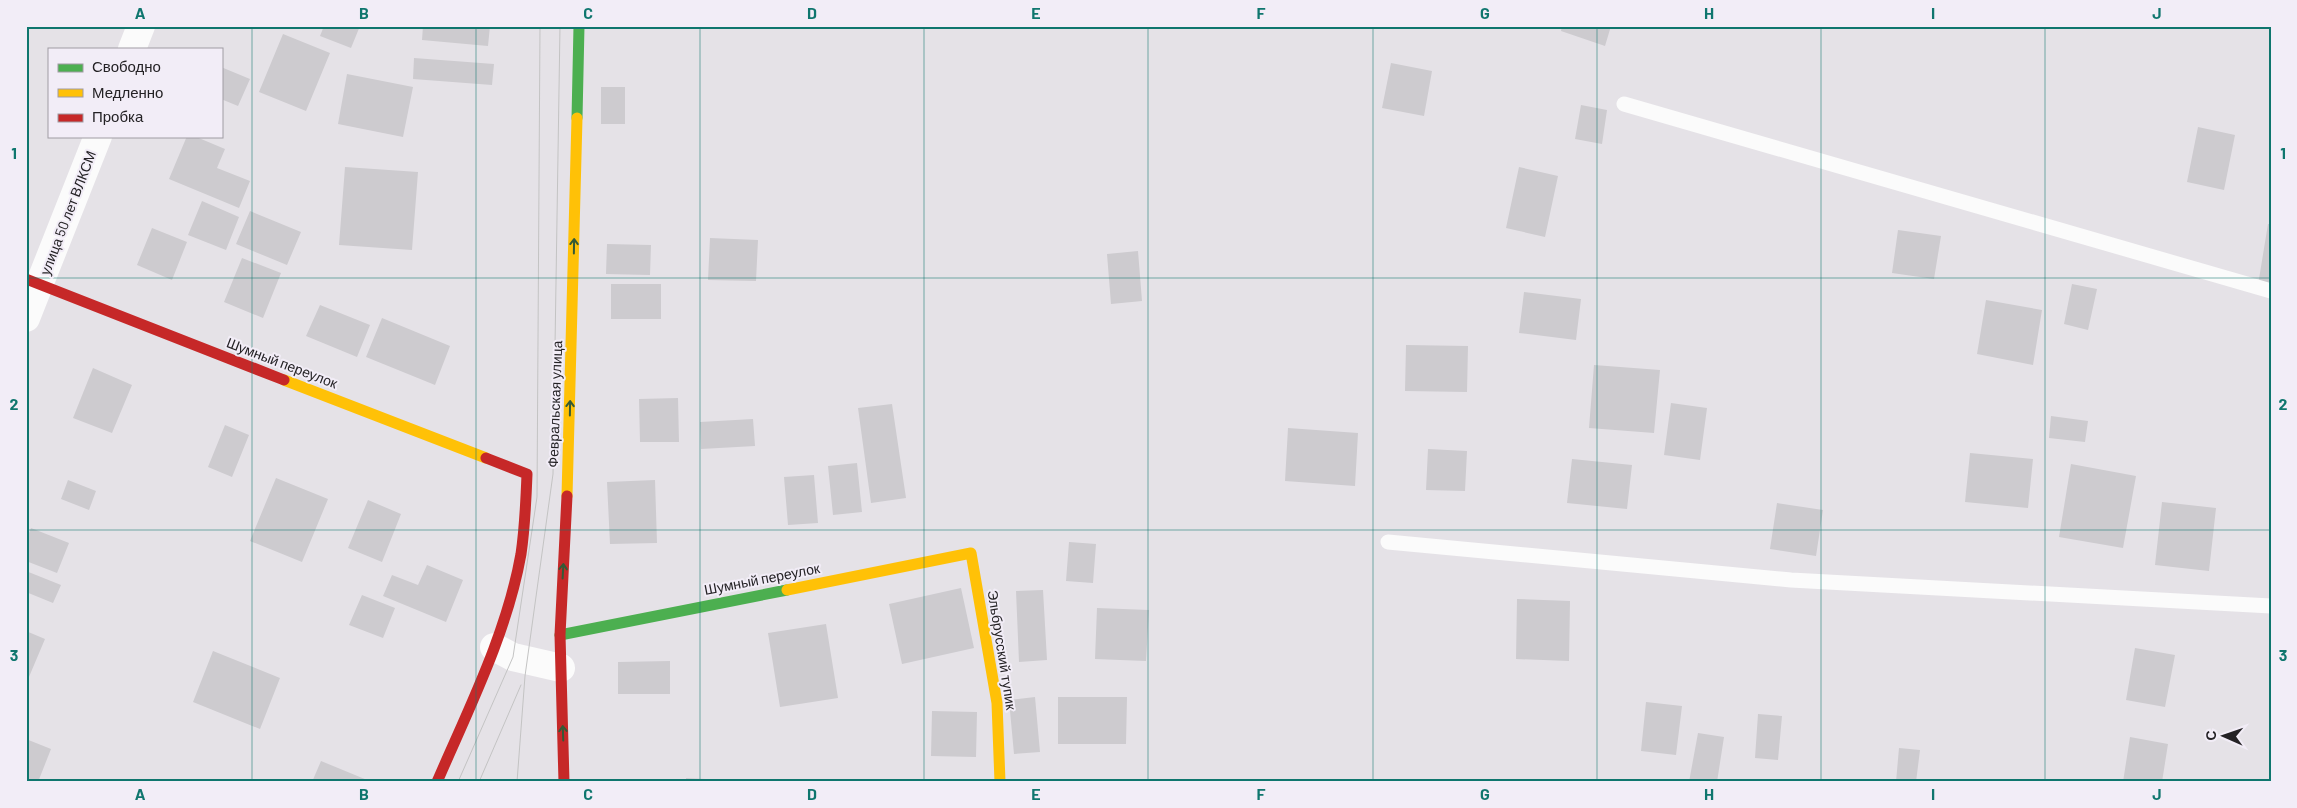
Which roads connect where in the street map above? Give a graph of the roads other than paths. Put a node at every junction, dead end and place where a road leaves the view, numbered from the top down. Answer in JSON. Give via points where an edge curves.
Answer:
{"nodes":[{"id":1,"x":141,"y":26,"type":"edge"},
{"id":2,"x":579,"y":26,"type":"edge"},
{"id":3,"x":132,"y":48,"type":"edge"},
{"id":4,"x":1624,"y":104,"type":"dead end"},
{"id":5,"x":97,"y":138,"type":"edge"},
{"id":6,"x":33,"y":282,"type":"edge"},
{"id":7,"x":2271,"y":291,"type":"edge"},
{"id":8,"x":26,"y":318,"type":"edge"},
{"id":9,"x":527,"y":474,"type":"joint"},
{"id":10,"x":1388,"y":542,"type":"dead end"},
{"id":11,"x":971,"y":553,"type":"joint"},
{"id":12,"x":2271,"y":606,"type":"edge"},
{"id":13,"x":560,"y":635,"type":"junction"},
{"id":14,"x":494,"y":648,"type":"junction"},
{"id":15,"x":561,"y":668,"type":"junction"},
{"id":16,"x":437,"y":782,"type":"edge"},
{"id":17,"x":564,"y":782,"type":"edge"},
{"id":18,"x":1000,"y":782,"type":"edge"}],
"edges":[{"from":1,"to":3,"type":"street"},
{"from":13,"to":2,"type":"street","name":"Февральская улица","one_way":true,"via":[[569,450]]},
{"from":4,"to":7,"type":"lane"},
{"from":5,"to":6,"type":"street","name":"улица 50 лет ВЛКСМ"},
{"from":6,"to":8,"type":"street","name":"улица 50 лет ВЛКСМ"},
{"from":6,"to":9,"type":"street","name":"Шумный переулок"},
{"from":9,"to":14,"type":"street","name":"Февральская улица","via":[[528,507],[512,591]]},
{"from":10,"to":12,"type":"lane","via":[[1791,580]]},
{"from":11,"to":13,"type":"street","name":"Шумный переулок"},
{"from":11,"to":18,"type":"street","name":"Эльбрусский тупик","via":[[998,703]]},
{"from":13,"to":15,"type":"street","name":"Февральская улица"},
{"from":14,"to":15,"type":"street","via":[[514,657]]},
{"from":14,"to":16,"type":"street","name":"Февральская улица"},
{"from":17,"to":15,"type":"street","name":"Февральская улица","one_way":true}]}
